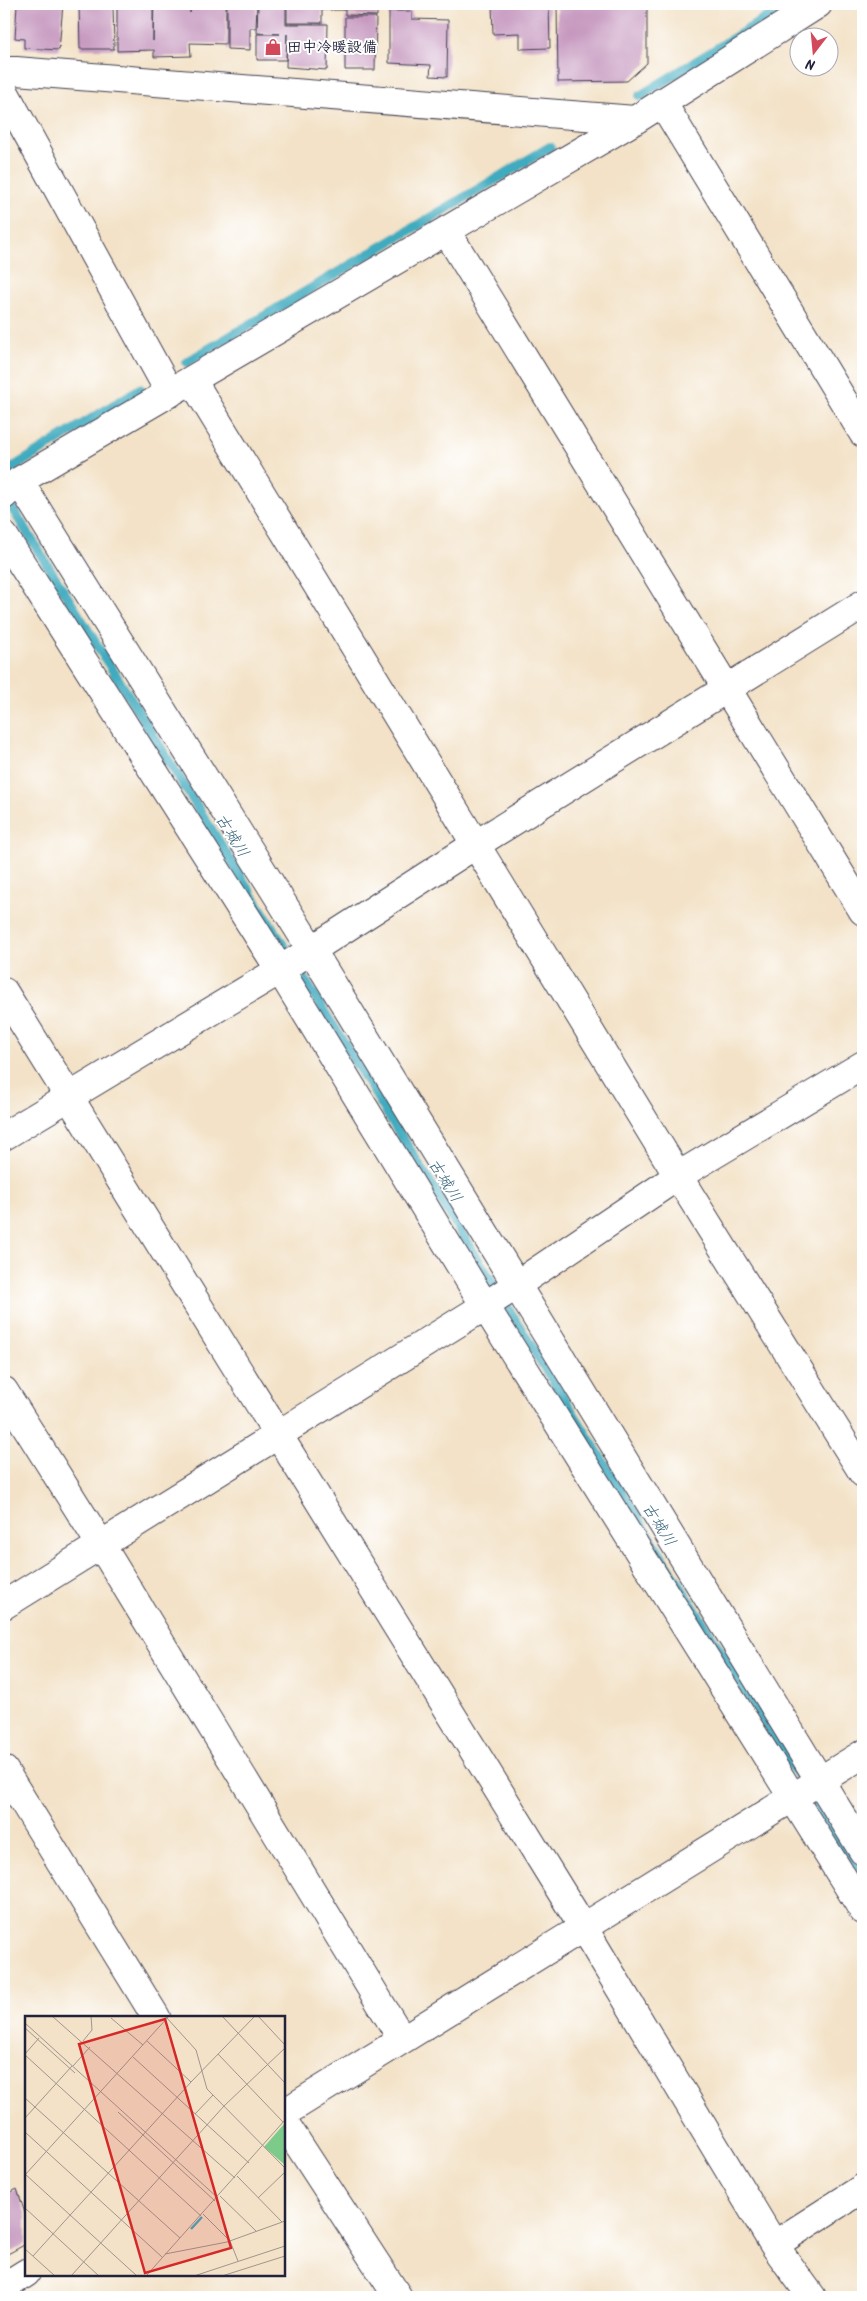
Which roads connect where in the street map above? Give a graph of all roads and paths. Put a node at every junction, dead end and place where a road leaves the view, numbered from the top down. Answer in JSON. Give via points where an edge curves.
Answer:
{"nodes":[{"id":1,"x":818,"y":4,"type":"edge"},
{"id":2,"x":4,"y":71,"type":"edge"},
{"id":3,"x":4,"y":91,"type":"edge"},
{"id":4,"x":662,"y":102,"type":"junction"},
{"id":5,"x":635,"y":120,"type":"junction"},
{"id":6,"x":447,"y":232,"type":"junction"},
{"id":7,"x":181,"y":386,"type":"junction"},
{"id":8,"x":863,"y":433,"type":"edge"},
{"id":9,"x":11,"y":489,"type":"edge"},
{"id":10,"x":4,"y":536,"type":"edge"},
{"id":11,"x":863,"y":604,"type":"edge"},
{"id":12,"x":726,"y":689,"type":"junction"},
{"id":13,"x":476,"y":845,"type":"junction"},
{"id":14,"x":863,"y":911,"type":"edge"},
{"id":15,"x":311,"y":949,"type":"junction"},
{"id":16,"x":280,"y":970,"type":"junction"},
{"id":17,"x":4,"y":992,"type":"edge"},
{"id":18,"x":863,"y":1065,"type":"edge"},
{"id":19,"x":70,"y":1097,"type":"junction"},
{"id":20,"x":4,"y":1136,"type":"edge"},
{"id":21,"x":678,"y":1176,"type":"junction"},
{"id":22,"x":516,"y":1284,"type":"junction"},
{"id":23,"x":485,"y":1306,"type":"junction"},
{"id":24,"x":4,"y":1391,"type":"edge"},
{"id":25,"x":278,"y":1434,"type":"junction"},
{"id":26,"x":863,"y":1473,"type":"edge"},
{"id":27,"x":101,"y":1545,"type":"junction"},
{"id":28,"x":4,"y":1605,"type":"edge"},
{"id":29,"x":863,"y":1754,"type":"edge"},
{"id":30,"x":4,"y":1770,"type":"edge"},
{"id":31,"x":819,"y":1781,"type":"junction"},
{"id":32,"x":794,"y":1797,"type":"junction"},
{"id":33,"x":863,"y":1851,"type":"edge"},
{"id":34,"x":863,"y":1910,"type":"edge"},
{"id":35,"x":583,"y":1927,"type":"junction"},
{"id":36,"x":155,"y":2016,"type":"edge"},
{"id":37,"x":402,"y":2040,"type":"junction"},
{"id":38,"x":285,"y":2112,"type":"edge"},
{"id":39,"x":285,"y":2124,"type":"edge"},
{"id":40,"x":863,"y":2188,"type":"edge"},
{"id":41,"x":774,"y":2245,"type":"junction"},
{"id":42,"x":25,"y":2274,"type":"edge"},
{"id":43,"x":4,"y":2287,"type":"edge"},
{"id":44,"x":398,"y":2297,"type":"edge"},
{"id":45,"x":812,"y":2297,"type":"edge"}],
"edges":[{"from":1,"to":4,"type":"street"},
{"from":2,"to":5,"type":"street"},
{"from":3,"to":7,"type":"street"},
{"from":4,"to":5,"type":"street"},
{"from":4,"to":8,"type":"street"},
{"from":5,"to":6,"type":"street"},
{"from":6,"to":7,"type":"street"},
{"from":6,"to":12,"type":"street"},
{"from":7,"to":9,"type":"street"},
{"from":7,"to":13,"type":"street"},
{"from":9,"to":15,"type":"street"},
{"from":10,"to":16,"type":"street"},
{"from":11,"to":12,"type":"street"},
{"from":12,"to":13,"type":"street"},
{"from":12,"to":14,"type":"street"},
{"from":13,"to":15,"type":"street"},
{"from":13,"to":21,"type":"street"},
{"from":15,"to":16,"type":"street"},
{"from":15,"to":22,"type":"street"},
{"from":16,"to":19,"type":"street"},
{"from":16,"to":23,"type":"street"},
{"from":17,"to":19,"type":"street"},
{"from":18,"to":21,"type":"street"},
{"from":19,"to":20,"type":"street"},
{"from":19,"to":25,"type":"street"},
{"from":21,"to":22,"type":"street"},
{"from":21,"to":26,"type":"street"},
{"from":22,"to":23,"type":"street"},
{"from":22,"to":31,"type":"street"},
{"from":23,"to":25,"type":"street"},
{"from":23,"to":32,"type":"street"},
{"from":24,"to":27,"type":"street"},
{"from":25,"to":27,"type":"street"},
{"from":25,"to":35,"type":"street"},
{"from":27,"to":28,"type":"street"},
{"from":27,"to":37,"type":"street"},
{"from":29,"to":31,"type":"street"},
{"from":30,"to":36,"type":"street"},
{"from":31,"to":32,"type":"street"},
{"from":31,"to":33,"type":"street"},
{"from":32,"to":34,"type":"street"},
{"from":32,"to":35,"type":"street"},
{"from":35,"to":37,"type":"street"},
{"from":35,"to":41,"type":"street"},
{"from":37,"to":38,"type":"street"},
{"from":39,"to":44,"type":"street"},
{"from":40,"to":41,"type":"street"},
{"from":41,"to":45,"type":"street"},
{"from":42,"to":43,"type":"street"}]}
